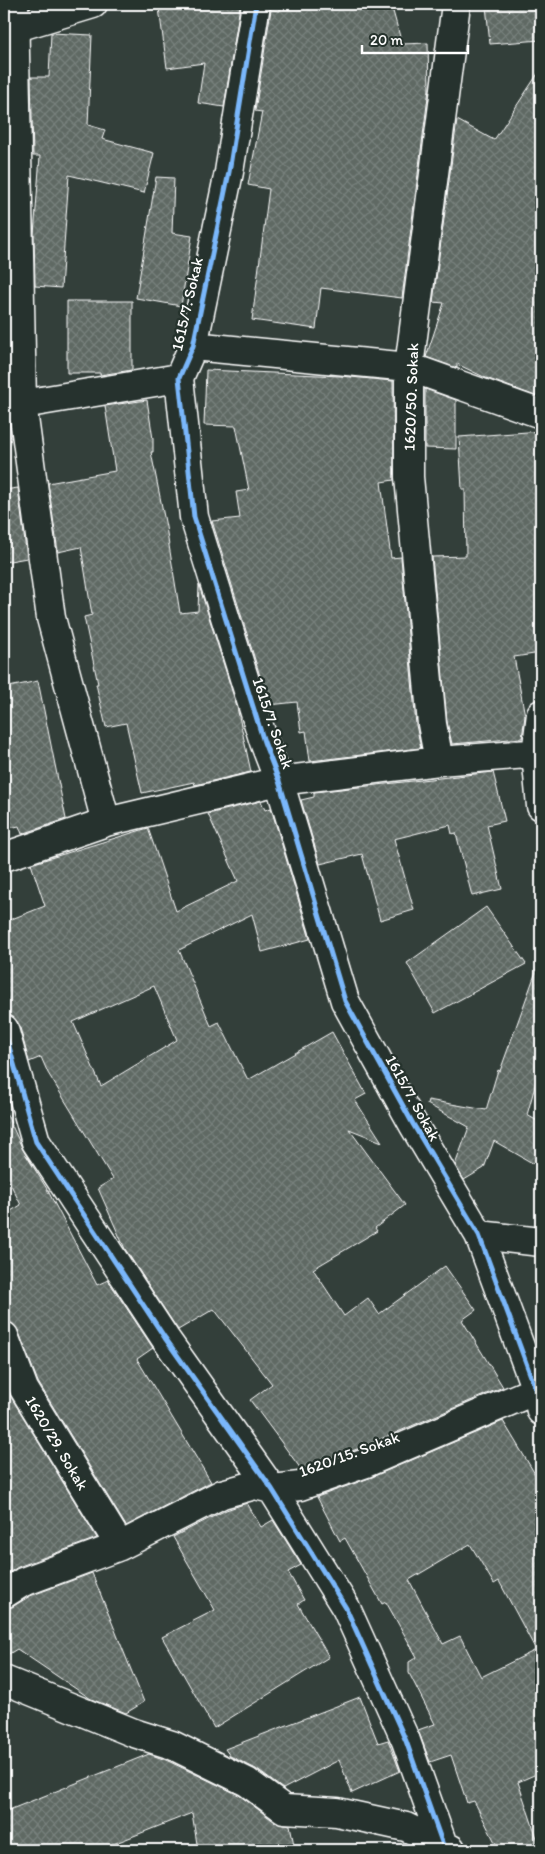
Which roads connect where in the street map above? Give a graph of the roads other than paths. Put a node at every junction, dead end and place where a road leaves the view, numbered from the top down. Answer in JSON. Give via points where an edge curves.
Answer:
{"nodes":[{"id":1,"x":93,"y":4,"type":"edge"},
{"id":2,"x":256,"y":4,"type":"edge"},
{"id":3,"x":456,"y":4,"type":"edge"},
{"id":4,"x":11,"y":21,"type":"edge"},
{"id":5,"x":193,"y":346,"type":"junction"},
{"id":6,"x":409,"y":367,"type":"junction"},
{"id":7,"x":179,"y":378,"type":"junction"},
{"id":8,"x":13,"y":405,"type":"edge"},
{"id":9,"x":541,"y":414,"type":"edge"},
{"id":10,"x":541,"y":714,"type":"edge"},
{"id":11,"x":539,"y":753,"type":"edge"},
{"id":12,"x":439,"y":761,"type":"junction"},
{"id":13,"x":279,"y":781,"type":"junction"},
{"id":14,"x":541,"y":806,"type":"edge"},
{"id":15,"x":106,"y":822,"type":"junction"},
{"id":16,"x":4,"y":857,"type":"edge"},
{"id":17,"x":4,"y":1029,"type":"edge"},
{"id":18,"x":479,"y":1235,"type":"junction"},
{"id":19,"x":541,"y":1242,"type":"edge"},
{"id":20,"x":4,"y":1336,"type":"edge"},
{"id":21,"x":538,"y":1401,"type":"edge"},
{"id":22,"x":272,"y":1490,"type":"junction"},
{"id":23,"x":120,"y":1546,"type":"junction"},
{"id":24,"x":4,"y":1594,"type":"edge"},
{"id":25,"x":4,"y":1680,"type":"edge"},
{"id":26,"x":447,"y":1848,"type":"edge"}],
"edges":[{"from":1,"to":4,"type":"street"},
{"from":2,"to":5,"type":"street","name":"1615/7. Sokak","via":[[229,172]]},
{"from":3,"to":6,"type":"street","name":"1620/50. Sokak"},
{"from":4,"to":8,"type":"street"},
{"from":5,"to":6,"type":"street"},
{"from":5,"to":7,"type":"street","name":"1615/7. Sokak"},
{"from":6,"to":9,"type":"street"},
{"from":6,"to":12,"type":"street","name":"1620/50. Sokak","via":[[409,478],[430,706]]},
{"from":7,"to":8,"type":"street"},
{"from":7,"to":13,"type":"street","name":"1615/7. Sokak","via":[[194,518]]},
{"from":8,"to":15,"type":"street","via":[[50,618]]},
{"from":10,"to":11,"type":"street"},
{"from":11,"to":12,"type":"street"},
{"from":11,"to":14,"type":"street"},
{"from":12,"to":13,"type":"street"},
{"from":13,"to":15,"type":"street"},
{"from":13,"to":18,"type":"street","name":"1615/7. Sokak","via":[[345,1002],[412,1124]]},
{"from":15,"to":16,"type":"street"},
{"from":17,"to":22,"type":"street","via":[[36,1142],[165,1338]]},
{"from":18,"to":19,"type":"street"},
{"from":18,"to":21,"type":"street","name":"1615/7. Sokak"},
{"from":20,"to":23,"type":"street","name":"1620/29. Sokak","via":[[24,1389]]},
{"from":21,"to":22,"type":"street","name":"1620/15. Sokak","via":[[366,1464],[300,1486]]},
{"from":22,"to":23,"type":"street","name":"1620/15. Sokak","via":[[255,1485],[222,1494]]},
{"from":22,"to":26,"type":"street","via":[[346,1608],[406,1741]]},
{"from":23,"to":24,"type":"street","name":"1620/15. Sokak","via":[[23,1582]]},
{"from":25,"to":26,"type":"street","via":[[172,1746],[246,1782],[284,1809],[337,1812],[406,1827]]}]}
